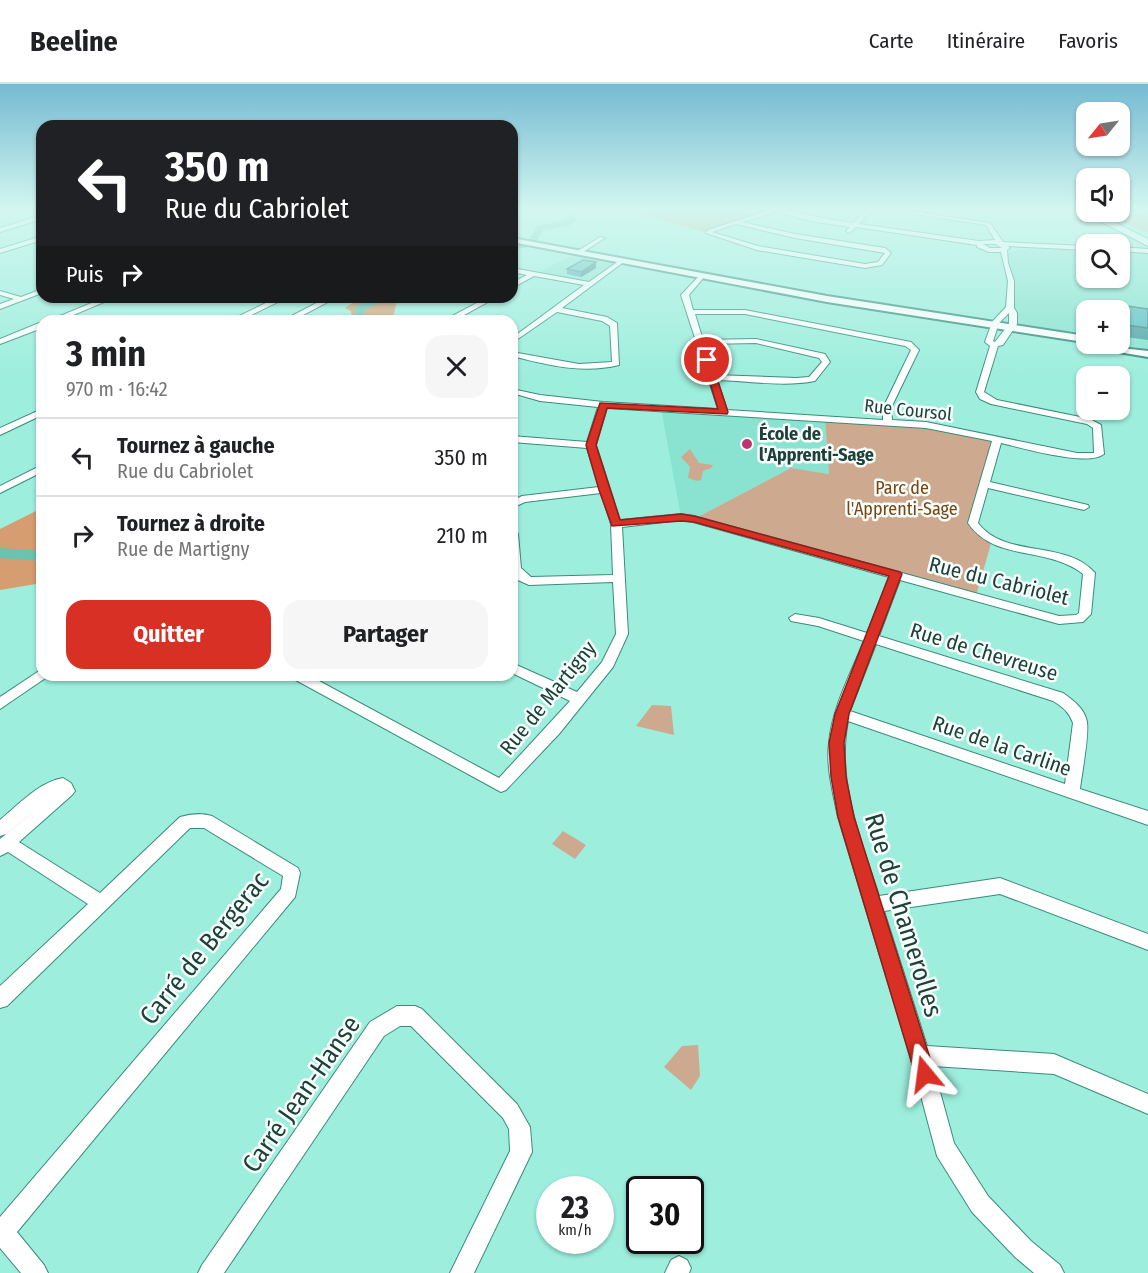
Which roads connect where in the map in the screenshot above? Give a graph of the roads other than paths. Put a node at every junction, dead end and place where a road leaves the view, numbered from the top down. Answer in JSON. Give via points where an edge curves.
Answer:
{"nodes":[{"id":1,"x":616,"y":265,"type":"edge"},
{"id":2,"x":644,"y":265,"type":"edge"},
{"id":3,"x":1005,"y":265,"type":"edge"},
{"id":4,"x":518,"y":271,"type":"edge"},
{"id":5,"x":533,"y":274,"type":"junction"},
{"id":6,"x":701,"y":277,"type":"junction"},
{"id":7,"x":518,"y":283,"type":"edge"},
{"id":8,"x":589,"y":284,"type":"junction"},
{"id":9,"x":36,"y":293,"type":"edge"},
{"id":10,"x":0,"y":294,"type":"edge"},
{"id":11,"x":21,"y":299,"type":"junction"},
{"id":12,"x":97,"y":303,"type":"edge"},
{"id":13,"x":271,"y":303,"type":"edge"},
{"id":14,"x":321,"y":303,"type":"edge"},
{"id":15,"x":482,"y":303,"type":"edge"},
{"id":16,"x":0,"y":307,"type":"edge"},
{"id":17,"x":1010,"y":308,"type":"junction"},
{"id":18,"x":554,"y":309,"type":"junction"},
{"id":19,"x":691,"y":312,"type":"junction"},
{"id":20,"x":67,"y":315,"type":"edge"},
{"id":21,"x":246,"y":315,"type":"edge"},
{"id":22,"x":298,"y":315,"type":"edge"},
{"id":23,"x":458,"y":315,"type":"edge"},
{"id":24,"x":36,"y":327,"type":"edge"},
{"id":25,"x":994,"y":327,"type":"junction"},
{"id":26,"x":1010,"y":330,"type":"junction"},
{"id":27,"x":518,"y":336,"type":"edge"},
{"id":28,"x":1076,"y":340,"type":"edge"},
{"id":29,"x":0,"y":342,"type":"edge"},
{"id":30,"x":701,"y":342,"type":"junction"},
{"id":31,"x":994,"y":345,"type":"junction"},
{"id":32,"x":1130,"y":346,"type":"edge"},
{"id":33,"x":1148,"y":349,"type":"edge"},
{"id":34,"x":1130,"y":351,"type":"edge"},
{"id":35,"x":1148,"y":354,"type":"edge"},
{"id":36,"x":518,"y":355,"type":"edge"},
{"id":37,"x":713,"y":377,"type":"junction"},
{"id":38,"x":518,"y":392,"type":"edge"},
{"id":39,"x":603,"y":405,"type":"junction"},
{"id":40,"x":723,"y":412,"type":"junction"},
{"id":41,"x":36,"y":415,"type":"edge"},
{"id":42,"x":888,"y":423,"type":"junction"},
{"id":43,"x":0,"y":432,"type":"edge"},
{"id":44,"x":518,"y":440,"type":"edge"},
{"id":45,"x":997,"y":440,"type":"junction"},
{"id":46,"x":591,"y":445,"type":"junction"},
{"id":47,"x":36,"y":471,"type":"edge"},
{"id":48,"x":986,"y":484,"type":"junction"},
{"id":49,"x":0,"y":490,"type":"edge"},
{"id":50,"x":604,"y":490,"type":"junction"},
{"id":51,"x":518,"y":501,"type":"edge"},
{"id":52,"x":1084,"y":507,"type":"dead end"},
{"id":53,"x":616,"y":524,"type":"junction"},
{"id":54,"x":896,"y":574,"type":"junction"},
{"id":55,"x":518,"y":575,"type":"edge"},
{"id":56,"x":620,"y":578,"type":"junction"},
{"id":57,"x":795,"y":618,"type":"dead end"},
{"id":58,"x":869,"y":639,"type":"junction"},
{"id":59,"x":518,"y":671,"type":"edge"},
{"id":60,"x":36,"y":678,"type":"edge"},
{"id":61,"x":308,"y":681,"type":"edge"},
{"id":62,"x":579,"y":699,"type":"junction"},
{"id":63,"x":0,"y":704,"type":"edge"},
{"id":64,"x":842,"y":714,"type":"junction"},
{"id":65,"x":1072,"y":793,"type":"junction"},
{"id":66,"x":1148,"y":818,"type":"edge"},
{"id":67,"x":2,"y":840,"type":"edge"},
{"id":68,"x":101,"y":903,"type":"junction"},
{"id":69,"x":874,"y":905,"type":"junction"},
{"id":70,"x":1148,"y":942,"type":"edge"},
{"id":71,"x":0,"y":999,"type":"edge"},
{"id":72,"x":920,"y":1055,"type":"junction"},
{"id":73,"x":1148,"y":1104,"type":"edge"},
{"id":74,"x":1,"y":1231,"type":"edge"},
{"id":75,"x":36,"y":1273,"type":"edge"},
{"id":76,"x":210,"y":1273,"type":"edge"},
{"id":77,"x":462,"y":1273,"type":"edge"},
{"id":78,"x":1052,"y":1273,"type":"edge"}],
"edges":[{"from":1,"to":8,"type":"street"},
{"from":2,"to":6,"type":"main road"},
{"from":3,"to":17,"type":"street","via":[[1011,282]]},
{"from":4,"to":5,"type":"street"},
{"from":5,"to":7,"type":"street"},
{"from":5,"to":8,"type":"street"},
{"from":6,"to":19,"type":"street","via":[[685,295]]},
{"from":6,"to":25,"type":"main road"},
{"from":8,"to":18,"type":"street"},
{"from":9,"to":11,"type":"street"},
{"from":10,"to":11,"type":"street"},
{"from":11,"to":16,"type":"street"},
{"from":12,"to":20,"type":"street"},
{"from":13,"to":21,"type":"street"},
{"from":14,"to":22,"type":"street"},
{"from":15,"to":23,"type":"street"},
{"from":17,"to":25,"type":"street"},
{"from":17,"to":26,"type":"street"},
{"from":18,"to":27,"type":"street"},
{"from":18,"to":36,"type":"street","via":[[604,319],[614,325],[616,363],[605,367]]},
{"from":19,"to":30,"type":"street"},
{"from":19,"to":42,"type":"street","via":[[745,312],[908,344],[915,350],[887,408]]},
{"from":24,"to":29,"type":"street"},
{"from":25,"to":26,"type":"main road"},
{"from":25,"to":31,"type":"street","name":"Rue Coursol","via":[[989,342]]},
{"from":26,"to":28,"type":"main road"},
{"from":26,"to":31,"type":"street","via":[[1000,344]]},
{"from":30,"to":37,"type":"street"},
{"from":30,"to":37,"type":"street","via":[[756,341],[822,356],[826,362],[812,380]]},
{"from":31,"to":45,"type":"street","name":"Rue Coursol","via":[[980,392],[983,397],[1090,422],[1100,434],[1099,454],[1092,457]]},
{"from":32,"to":33,"type":"main road"},
{"from":34,"to":35,"type":"main road"},
{"from":37,"to":40,"type":"street"},
{"from":38,"to":39,"type":"street","name":"Rue Coursol"},
{"from":39,"to":40,"type":"street","name":"Rue Coursol"},
{"from":39,"to":46,"type":"street"},
{"from":40,"to":42,"type":"street","name":"Rue Coursol"},
{"from":41,"to":43,"type":"street"},
{"from":42,"to":45,"type":"street","name":"Rue Coursol","via":[[926,425]]},
{"from":44,"to":46,"type":"street"},
{"from":45,"to":48,"type":"street","name":"Rue du Cabriolet"},
{"from":46,"to":50,"type":"street","name":"Rue de Martigny"},
{"from":47,"to":49,"type":"street"},
{"from":48,"to":52,"type":"street"},
{"from":48,"to":54,"type":"street","name":"Rue du Cabriolet","via":[[973,523],[976,530],[992,540],[1065,559],[1084,568],[1089,573],[1085,614],[1079,619],[1059,620]]},
{"from":50,"to":51,"type":"street"},
{"from":50,"to":53,"type":"street","name":"Rue de Martigny"},
{"from":53,"to":54,"type":"street","name":"Rue du Cabriolet","via":[[694,519]]},
{"from":53,"to":56,"type":"street","name":"Rue de Martigny"},
{"from":54,"to":58,"type":"street","name":"Rue de Chamerolles"},
{"from":55,"to":56,"type":"street","via":[[529,581]]},
{"from":56,"to":62,"type":"street","name":"Rue de Martigny","via":[[622,634],[608,664]]},
{"from":57,"to":58,"type":"street","name":"Rue de Chevreuse"},
{"from":58,"to":64,"type":"street","name":"Rue de Chamerolles"},
{"from":58,"to":65,"type":"street","name":"Rue de Chevreuse","via":[[1070,704],[1080,723]]},
{"from":59,"to":62,"type":"street"},
{"from":60,"to":63,"type":"street"},
{"from":61,"to":62,"type":"street","name":"Rue de Martigny","via":[[501,786]]},
{"from":64,"to":65,"type":"street","name":"Rue de la Carline"},
{"from":64,"to":69,"type":"street","name":"Rue de Chamerolles","via":[[836,743],[838,777],[846,817]]},
{"from":65,"to":66,"type":"street","name":"Rue de la Carline"},
{"from":67,"to":68,"type":"street"},
{"from":68,"to":71,"type":"street","name":"Carré de Bergerac"},
{"from":68,"to":74,"type":"street","name":"Carré de Bergerac","via":[[186,822],[206,821],[292,873],[289,892]]},
{"from":69,"to":70,"type":"street","via":[[1000,886]]},
{"from":69,"to":72,"type":"street","name":"Rue de Chamerolles"},
{"from":72,"to":73,"type":"street","via":[[1054,1064]]},
{"from":72,"to":78,"type":"street","name":"Rue de Chamerolles","via":[[945,1148],[980,1204],[1023,1250]]},
{"from":74,"to":75,"type":"street"},
{"from":76,"to":77,"type":"street","name":"Carré Jean-Hanse","via":[[377,1029],[397,1016],[415,1016],[510,1111],[519,1127],[521,1152]]}]}
